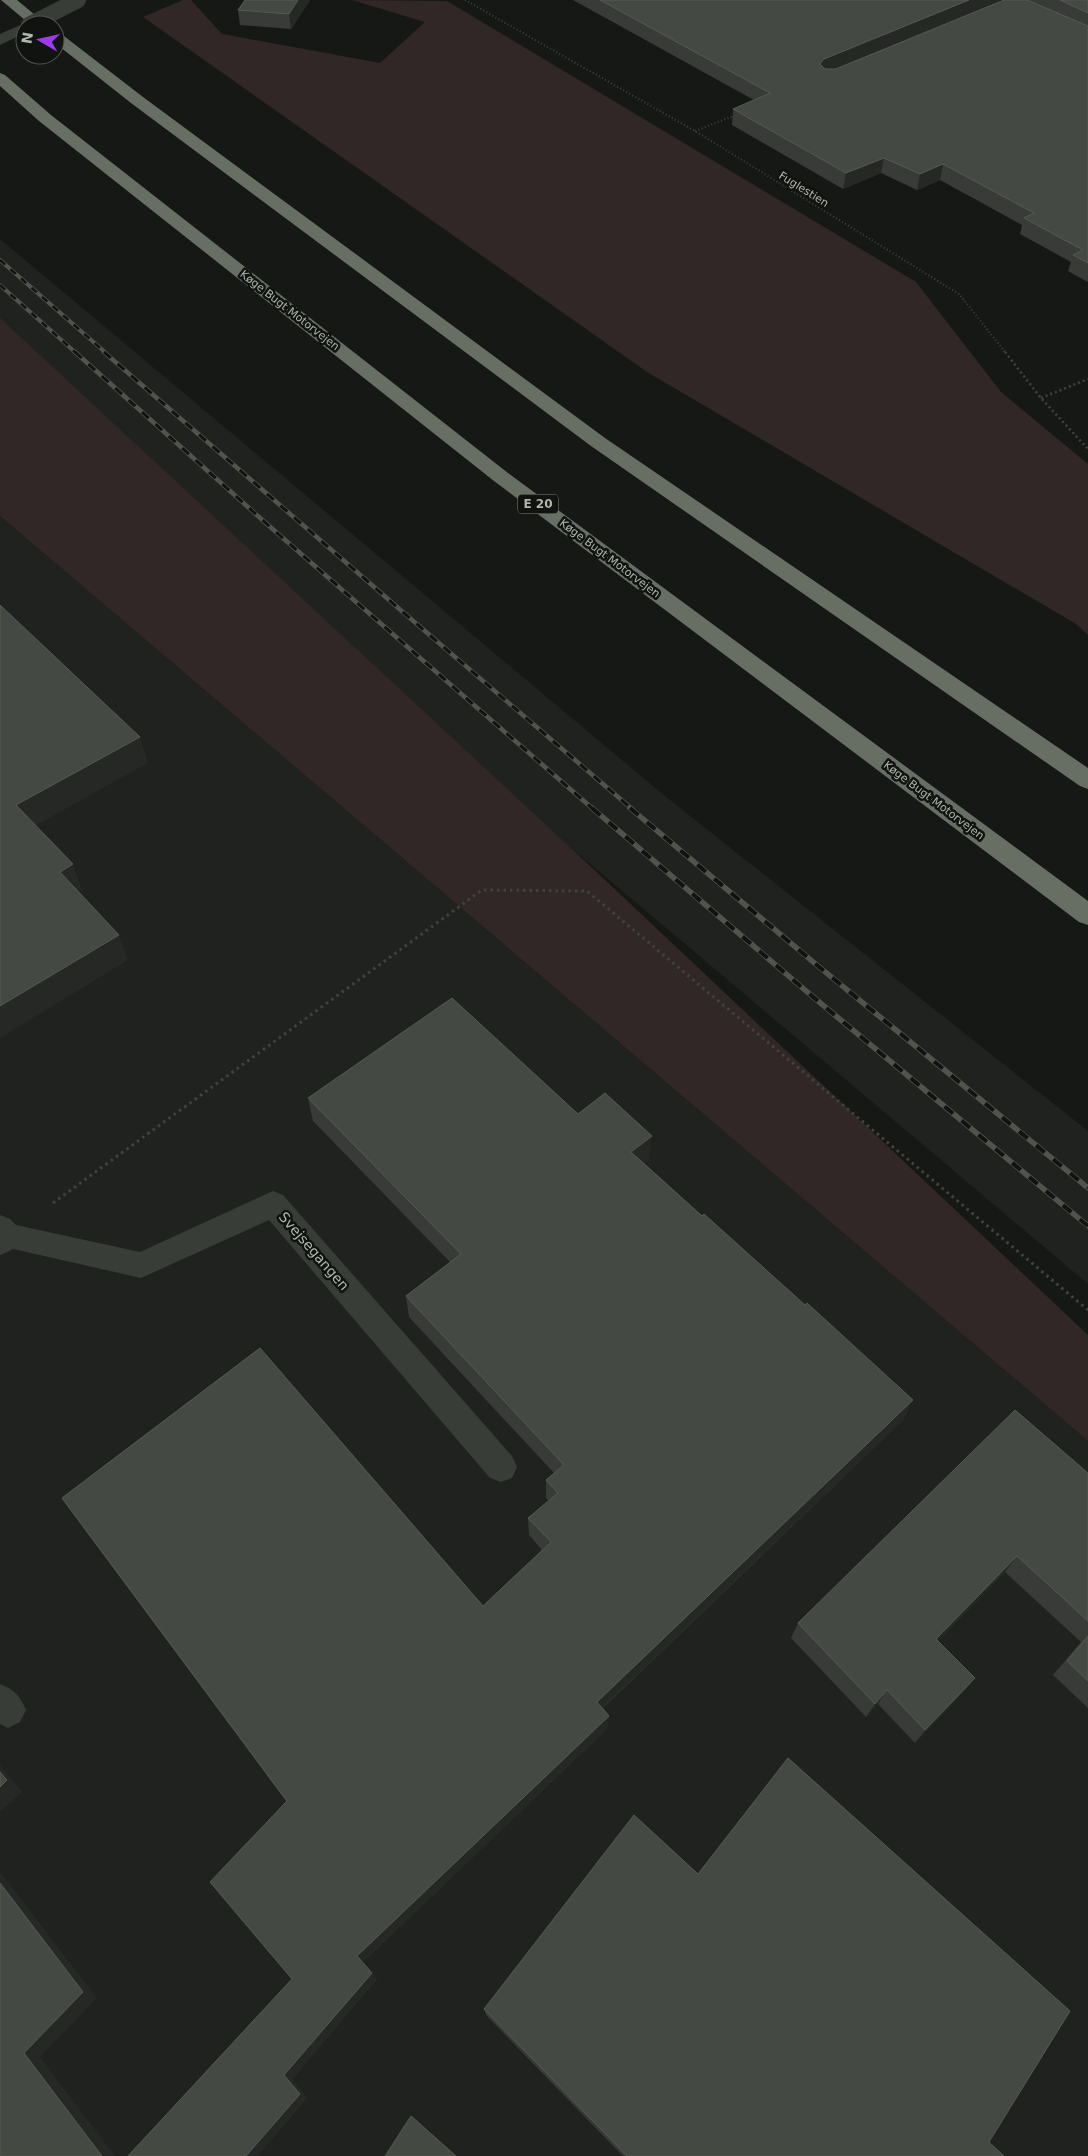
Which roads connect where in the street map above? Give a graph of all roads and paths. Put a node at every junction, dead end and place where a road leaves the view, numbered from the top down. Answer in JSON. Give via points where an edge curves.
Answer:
{"nodes":[{"id":1,"x":8,"y":0,"type":"edge"},
{"id":2,"x":78,"y":0,"type":"edge"},
{"id":3,"x":465,"y":0,"type":"edge"},
{"id":4,"x":27,"y":15,"type":"edge"},
{"id":5,"x":49,"y":15,"type":"edge"},
{"id":6,"x":15,"y":32,"type":"edge"},
{"id":7,"x":0,"y":40,"type":"edge"},
{"id":8,"x":65,"y":44,"type":"edge"},
{"id":9,"x":0,"y":78,"type":"edge"},
{"id":10,"x":739,"y":114,"type":"edge"},
{"id":11,"x":695,"y":131,"type":"junction"},
{"id":12,"x":1088,"y":379,"type":"edge"},
{"id":13,"x":1040,"y":398,"type":"junction"},
{"id":14,"x":1088,"y":449,"type":"edge"},
{"id":15,"x":1088,"y":780,"type":"edge"},
{"id":16,"x":1088,"y":915,"type":"edge"},
{"id":17,"x":2,"y":1235,"type":"edge"},
{"id":18,"x":1088,"y":1310,"type":"edge"},
{"id":19,"x":501,"y":1466,"type":"dead end"}],
"edges":[{"from":1,"to":4,"type":"highway"},
{"from":2,"to":5,"type":"street","bridge":true},
{"from":3,"to":11,"type":"path","name":"Fuglestien"},
{"from":6,"to":7,"type":"street"},
{"from":8,"to":15,"type":"highway","via":[[598,442]]},
{"from":9,"to":16,"type":"highway","name":"Køge Bugt Motorvejen","number":"E 20","via":[[45,118],[501,477]]},
{"from":10,"to":11,"type":"path"},
{"from":11,"to":13,"type":"path","name":"Fuglestien","via":[[959,294]]},
{"from":12,"to":13,"type":"path"},
{"from":13,"to":14,"type":"path","name":"Fuglestien"},
{"from":17,"to":18,"type":"path","via":[[482,890],[586,891]]},
{"from":17,"to":19,"type":"street","name":"Svejsegangen","via":[[141,1265],[273,1204]]}]}
